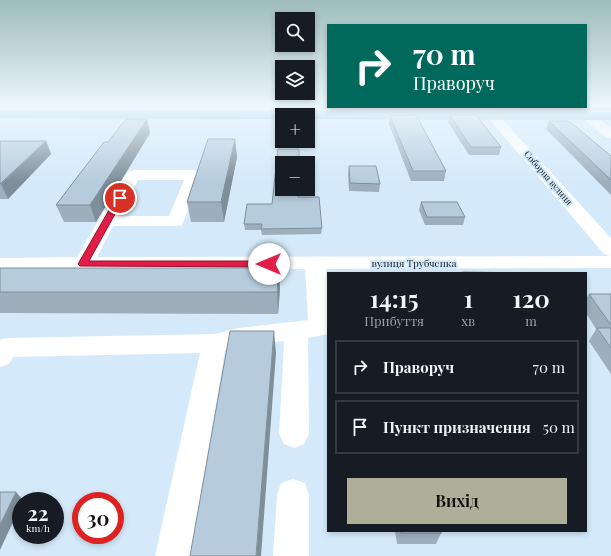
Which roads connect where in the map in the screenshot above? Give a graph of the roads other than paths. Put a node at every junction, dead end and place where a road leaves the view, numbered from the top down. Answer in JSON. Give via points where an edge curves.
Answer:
{"nodes":[{"id":1,"x":507,"y":131,"type":"edge"},
{"id":2,"x":107,"y":221,"type":"junction"},
{"id":3,"x":611,"y":250,"type":"edge"},
{"id":4,"x":611,"y":262,"type":"edge"},
{"id":5,"x":0,"y":264,"type":"edge"},
{"id":6,"x":83,"y":264,"type":"junction"},
{"id":7,"x":315,"y":264,"type":"junction"},
{"id":8,"x":296,"y":330,"type":"junction"},
{"id":9,"x":214,"y":343,"type":"junction"},
{"id":10,"x":0,"y":357,"type":"edge"},
{"id":11,"x":294,"y":434,"type":"dead end"},
{"id":12,"x":293,"y":495,"type":"dead end"},
{"id":13,"x":173,"y":556,"type":"edge"},
{"id":14,"x":291,"y":556,"type":"edge"}],
"edges":[{"from":1,"to":3,"type":"street","name":"Соборна вулиця"},
{"from":2,"to":2,"type":"street","via":[[133,175],[194,175],[176,221]]},
{"from":2,"to":6,"type":"street"},
{"from":4,"to":7,"type":"street","name":"вулиця Трубченка"},
{"from":5,"to":6,"type":"street","name":"вулиця Трубченка"},
{"from":6,"to":7,"type":"street","name":"вулиця Трубченка"},
{"from":7,"to":8,"type":"street","via":[[320,328]]},
{"from":8,"to":9,"type":"street","via":[[239,337]]},
{"from":8,"to":11,"type":"street"},
{"from":9,"to":10,"type":"street","via":[[6,348]]},
{"from":9,"to":13,"type":"street"},
{"from":12,"to":14,"type":"street"}]}
